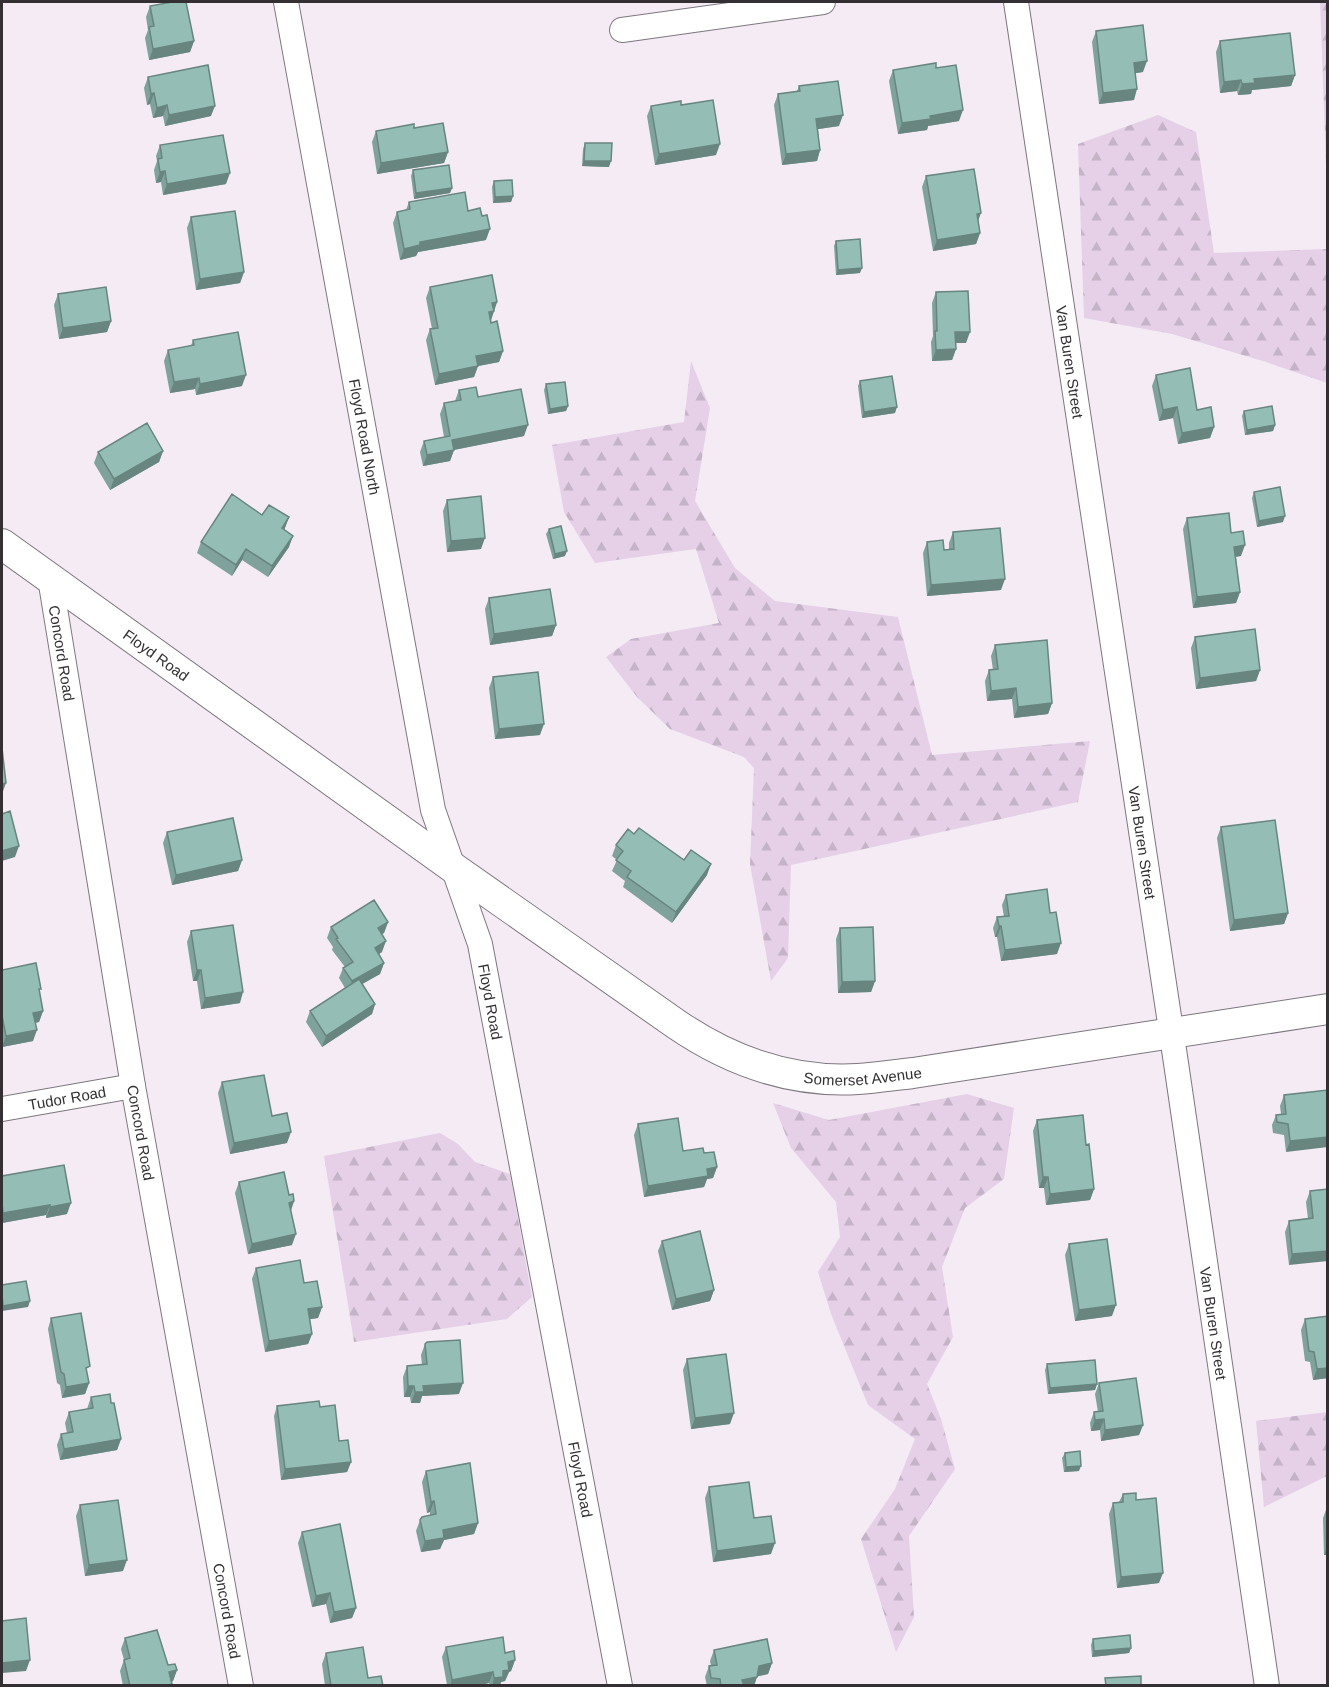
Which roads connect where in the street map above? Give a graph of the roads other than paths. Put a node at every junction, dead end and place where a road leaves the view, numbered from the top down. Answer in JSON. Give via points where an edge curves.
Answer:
{"nodes":[{"id":1,"x":286,"y":2,"type":"edge"},
{"id":2,"x":823,"y":2,"type":"edge"},
{"id":3,"x":1016,"y":2,"type":"edge"},
{"id":4,"x":622,"y":30,"type":"dead end"},
{"id":5,"x":2,"y":543,"type":"edge"},
{"id":6,"x":50,"y":578,"type":"junction"},
{"id":7,"x":455,"y":869,"type":"junction"},
{"id":8,"x":1328,"y":1009,"type":"edge"},
{"id":9,"x":1171,"y":1032,"type":"junction"},
{"id":10,"x":133,"y":1086,"type":"junction"},
{"id":11,"x":2,"y":1109,"type":"edge"},
{"id":12,"x":241,"y":1686,"type":"edge"},
{"id":13,"x":620,"y":1686,"type":"edge"},
{"id":14,"x":1267,"y":1686,"type":"edge"}],
"edges":[{"from":1,"to":7,"type":"street","name":"Floyd Road North","via":[[433,810]]},
{"from":2,"to":4,"type":"street"},
{"from":3,"to":9,"type":"street","name":"Van Buren Street"},
{"from":5,"to":6,"type":"street","name":"Floyd Road"},
{"from":6,"to":7,"type":"street","name":"Floyd Road"},
{"from":6,"to":10,"type":"street","name":"Concord Road"},
{"from":7,"to":9,"type":"street","name":"Somerset Avenue","via":[[697,1039],[742,1061],[787,1074],[857,1079],[913,1073]]},
{"from":7,"to":13,"type":"street","name":"Floyd Road","via":[[480,944]]},
{"from":8,"to":9,"type":"street","name":"Somerset Avenue"},
{"from":9,"to":14,"type":"street","name":"Van Buren Street"},
{"from":10,"to":11,"type":"street","name":"Tudor Road"},
{"from":10,"to":12,"type":"street","name":"Concord Road"}]}
